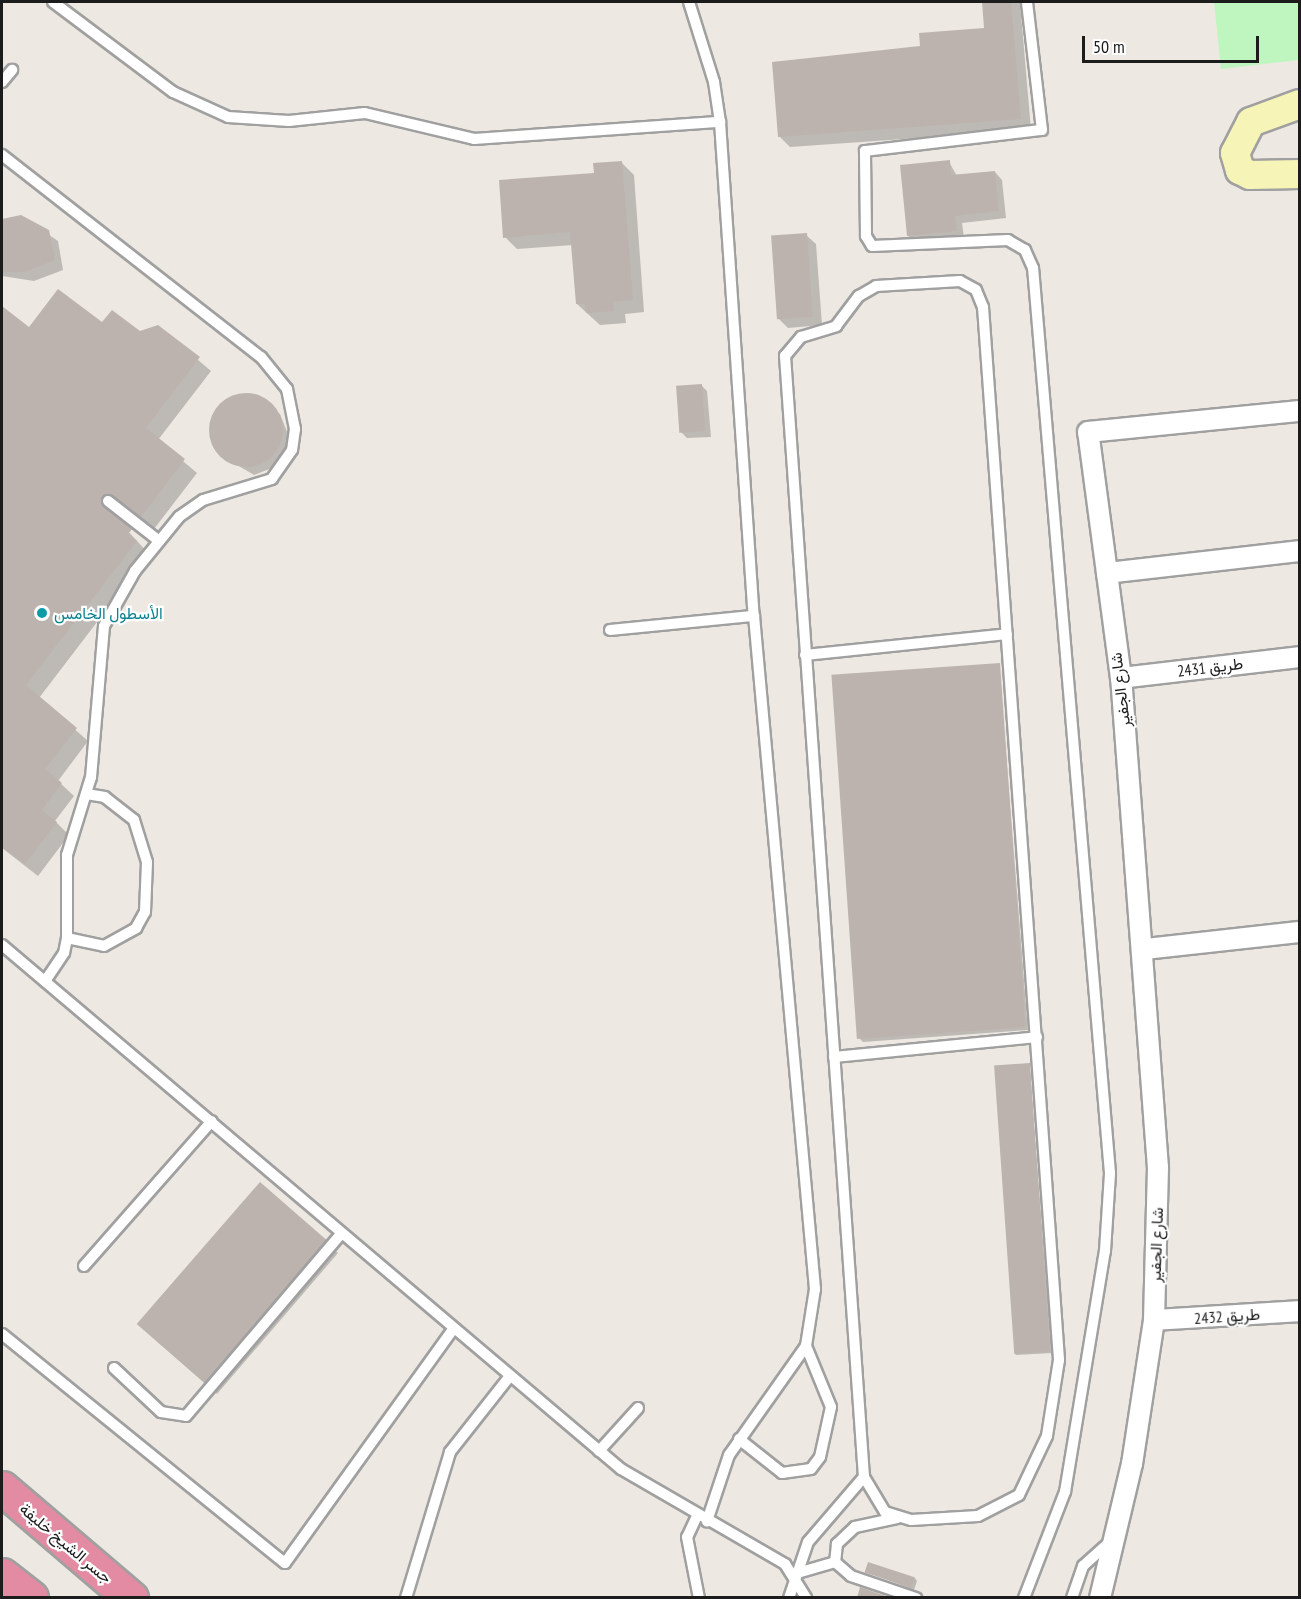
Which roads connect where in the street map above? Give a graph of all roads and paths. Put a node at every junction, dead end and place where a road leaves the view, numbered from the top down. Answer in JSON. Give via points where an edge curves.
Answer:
{"nodes":[{"id":1,"x":53,"y":2,"type":"edge"},
{"id":2,"x":689,"y":2,"type":"edge"},
{"id":3,"x":1027,"y":2,"type":"edge"},
{"id":4,"x":12,"y":70,"type":"dead end"},
{"id":5,"x":2,"y":82,"type":"edge"},
{"id":6,"x":1299,"y":104,"type":"edge"},
{"id":7,"x":720,"y":122,"type":"junction"},
{"id":8,"x":2,"y":155,"type":"edge"},
{"id":9,"x":1299,"y":174,"type":"edge"},
{"id":10,"x":1299,"y":411,"type":"edge"},
{"id":11,"x":108,"y":501,"type":"dead end"},
{"id":12,"x":158,"y":540,"type":"junction"},
{"id":13,"x":1299,"y":550,"type":"edge"},
{"id":14,"x":1107,"y":573,"type":"junction"},
{"id":15,"x":754,"y":616,"type":"junction"},
{"id":16,"x":610,"y":630,"type":"dead end"},
{"id":17,"x":1007,"y":634,"type":"junction"},
{"id":18,"x":805,"y":656,"type":"junction"},
{"id":19,"x":1299,"y":657,"type":"edge"},
{"id":20,"x":1121,"y":678,"type":"junction"},
{"id":21,"x":86,"y":794,"type":"junction"},
{"id":22,"x":1299,"y":932,"type":"edge"},
{"id":23,"x":67,"y":938,"type":"junction"},
{"id":24,"x":2,"y":945,"type":"edge"},
{"id":25,"x":1145,"y":949,"type":"junction"},
{"id":26,"x":45,"y":981,"type":"junction"},
{"id":27,"x":1036,"y":1037,"type":"junction"},
{"id":28,"x":834,"y":1057,"type":"junction"},
{"id":29,"x":212,"y":1121,"type":"junction"},
{"id":30,"x":342,"y":1233,"type":"junction"},
{"id":31,"x":84,"y":1266,"type":"dead end"},
{"id":32,"x":1299,"y":1311,"type":"edge"},
{"id":33,"x":1154,"y":1320,"type":"junction"},
{"id":34,"x":454,"y":1328,"type":"junction"},
{"id":35,"x":2,"y":1334,"type":"edge"},
{"id":36,"x":806,"y":1346,"type":"junction"},
{"id":37,"x":114,"y":1368,"type":"dead end"},
{"id":38,"x":510,"y":1376,"type":"junction"},
{"id":39,"x":638,"y":1408,"type":"dead end"},
{"id":40,"x":739,"y":1439,"type":"junction"},
{"id":41,"x":599,"y":1450,"type":"junction"},
{"id":42,"x":864,"y":1478,"type":"junction"},
{"id":43,"x":2,"y":1488,"type":"edge"},
{"id":44,"x":702,"y":1518,"type":"junction"},
{"id":45,"x":897,"y":1518,"type":"junction"},
{"id":46,"x":1114,"y":1538,"type":"junction"},
{"id":47,"x":835,"y":1562,"type":"junction"},
{"id":48,"x":794,"y":1574,"type":"junction"},
{"id":49,"x":2,"y":1575,"type":"edge"},
{"id":50,"x":31,"y":1598,"type":"edge"},
{"id":51,"x":131,"y":1598,"type":"edge"},
{"id":52,"x":406,"y":1598,"type":"edge"},
{"id":53,"x":699,"y":1598,"type":"edge"},
{"id":54,"x":789,"y":1598,"type":"edge"},
{"id":55,"x":806,"y":1598,"type":"edge"},
{"id":56,"x":916,"y":1598,"type":"edge"},
{"id":57,"x":1024,"y":1598,"type":"edge"},
{"id":58,"x":1072,"y":1598,"type":"edge"},
{"id":59,"x":1100,"y":1598,"type":"edge"}],
"edges":[{"from":1,"to":7,"type":"lane","via":[[173,92],[228,117],[289,121],[365,113],[474,139]]},
{"from":2,"to":7,"type":"lane","via":[[714,82]]},
{"from":3,"to":57,"type":"lane","via":[[1042,130],[865,151],[866,236],[872,246],[1008,240],[1025,250],[1033,268],[1110,1173],[1106,1251],[1065,1492]]},
{"from":4,"to":5,"type":"lane"},
{"from":6,"to":9,"type":"main road","via":[[1251,122],[1235,153],[1240,170],[1250,175]]},
{"from":7,"to":15,"type":"lane"},
{"from":8,"to":12,"type":"lane","via":[[261,357],[287,389],[296,429],[284,466],[256,486],[203,500]]},
{"from":10,"to":14,"type":"street","name":"شارع الجفير","via":[[1088,432]]},
{"from":11,"to":12,"type":"lane"},
{"from":12,"to":21,"type":"lane","via":[[104,626]]},
{"from":13,"to":14,"type":"street"},
{"from":14,"to":20,"type":"street","name":"شارع الجفير"},
{"from":15,"to":16,"type":"lane"},
{"from":15,"to":36,"type":"lane","via":[[815,1289]]},
{"from":17,"to":18,"type":"lane"},
{"from":17,"to":18,"type":"lane","via":[[981,298],[960,281],[885,285],[867,290],[836,326],[801,337],[785,356]]},
{"from":17,"to":27,"type":"lane"},
{"from":18,"to":28,"type":"lane"},
{"from":19,"to":20,"type":"street","name":"طريق 2431"},
{"from":20,"to":25,"type":"street","name":"شارع الجفير"},
{"from":21,"to":23,"type":"lane","via":[[67,855]]},
{"from":21,"to":23,"type":"lane","via":[[105,797],[134,820],[147,862],[145,912],[136,928],[104,946]]},
{"from":22,"to":25,"type":"street"},
{"from":23,"to":26,"type":"lane","via":[[64,953]]},
{"from":24,"to":26,"type":"lane"},
{"from":25,"to":33,"type":"street","name":"شارع الجفير","via":[[1158,1168]]},
{"from":26,"to":29,"type":"lane"},
{"from":27,"to":28,"type":"lane"},
{"from":27,"to":45,"type":"lane","via":[[1059,1335],[1047,1436],[1028,1482],[1006,1505],[970,1517]]},
{"from":28,"to":42,"type":"lane"},
{"from":29,"to":30,"type":"lane"},
{"from":29,"to":31,"type":"lane"},
{"from":30,"to":34,"type":"lane"},
{"from":30,"to":37,"type":"lane","via":[[186,1416],[161,1412]]},
{"from":32,"to":33,"type":"street","name":"طريق 2432"},
{"from":33,"to":46,"type":"street","name":"شارع الجفير"},
{"from":34,"to":35,"type":"lane","via":[[285,1563]]},
{"from":34,"to":38,"type":"lane"},
{"from":36,"to":40,"type":"lane"},
{"from":36,"to":40,"type":"lane","via":[[831,1407],[820,1457],[811,1469],[782,1473]]},
{"from":38,"to":41,"type":"lane"},
{"from":38,"to":52,"type":"lane","via":[[450,1452]]},
{"from":39,"to":41,"type":"lane"},
{"from":40,"to":44,"type":"lane"},
{"from":41,"to":44,"type":"lane","via":[[643,1486]]},
{"from":42,"to":45,"type":"lane","via":[[875,1502]]},
{"from":42,"to":48,"type":"lane","via":[[814,1533]]},
{"from":43,"to":51,"type":"highway","name":"جسر الشيخ خليفة"},
{"from":44,"to":48,"type":"lane"},
{"from":44,"to":53,"type":"lane","via":[[687,1537]]},
{"from":45,"to":47,"type":"lane","via":[[855,1527],[837,1544]]},
{"from":46,"to":58,"type":"lane","via":[[1083,1566]]},
{"from":46,"to":59,"type":"street","name":"شارع الجفير"},
{"from":47,"to":48,"type":"lane"},
{"from":47,"to":56,"type":"lane","via":[[851,1576]]},
{"from":48,"to":54,"type":"lane"},
{"from":48,"to":55,"type":"lane"},
{"from":49,"to":50,"type":"highway"}]}
